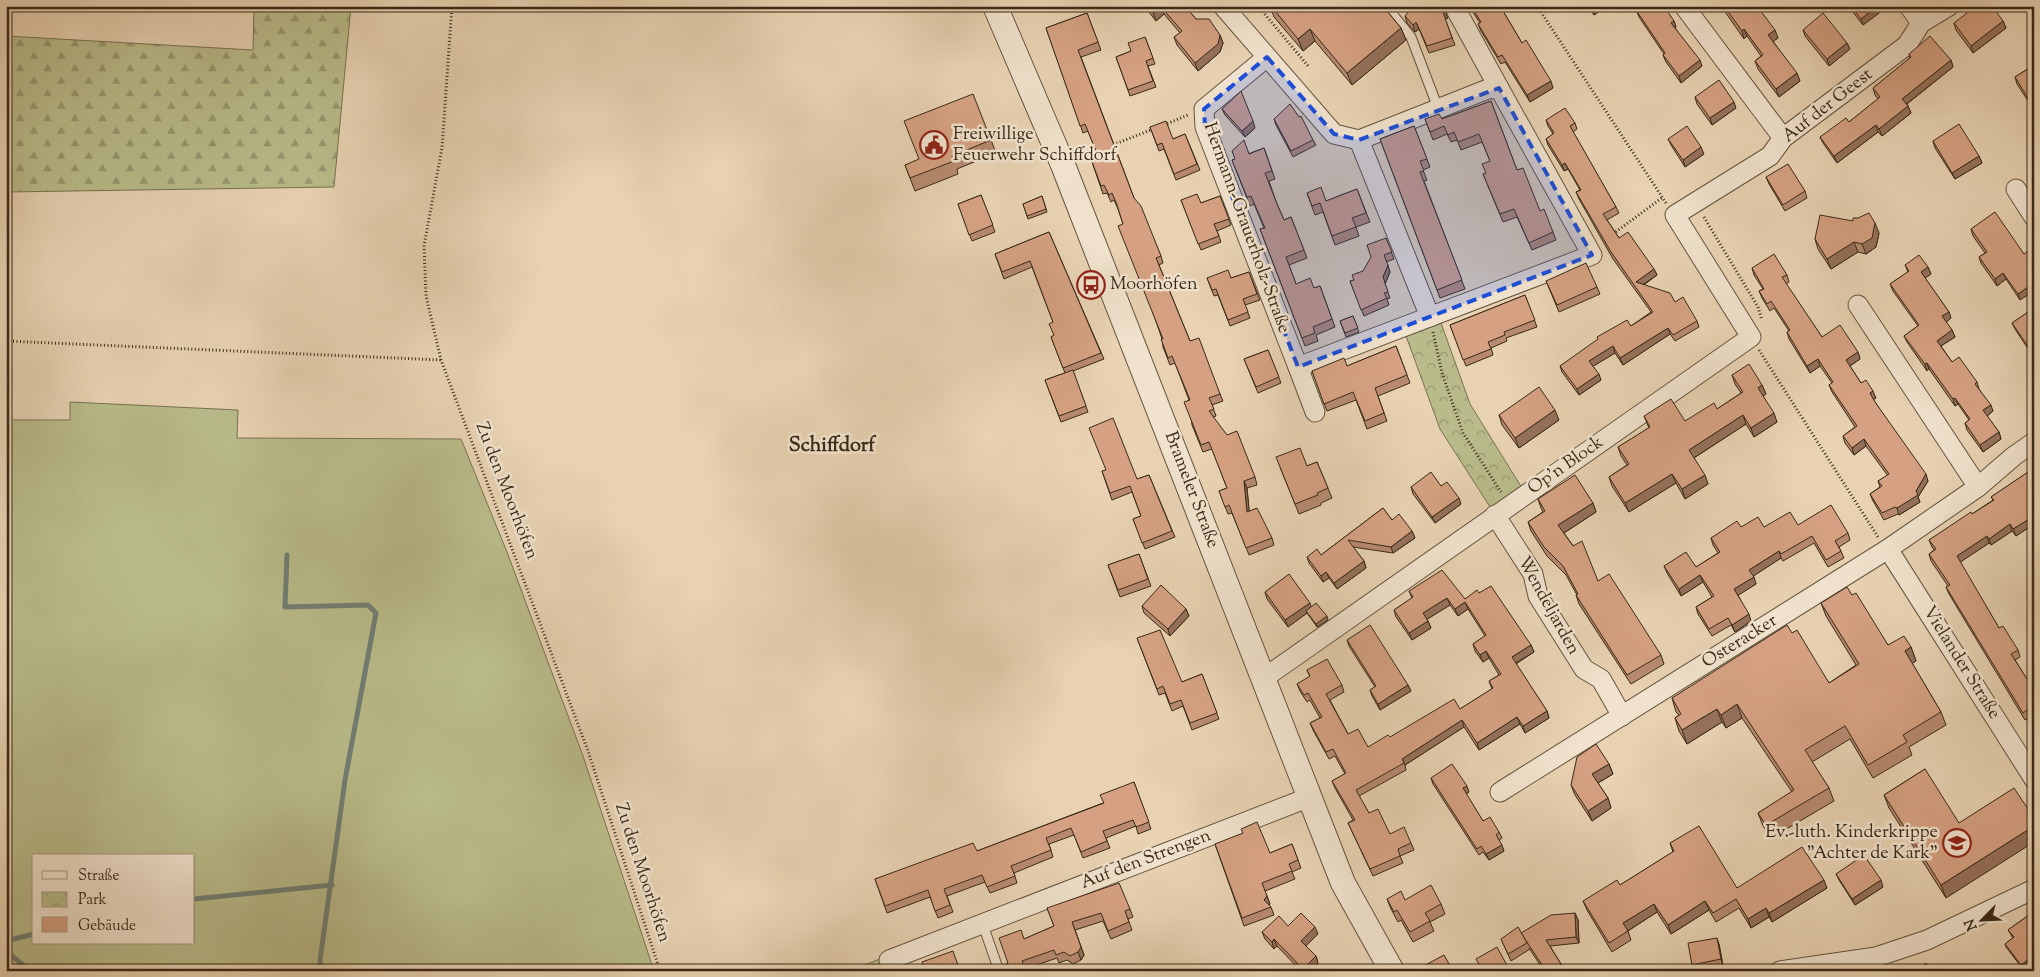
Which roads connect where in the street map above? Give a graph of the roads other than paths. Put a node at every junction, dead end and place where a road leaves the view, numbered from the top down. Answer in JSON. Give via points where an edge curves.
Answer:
{"nodes":[{"id":1,"x":995,"y":6,"type":"edge"},
{"id":2,"x":1223,"y":6,"type":"edge"},
{"id":3,"x":1386,"y":6,"type":"edge"},
{"id":4,"x":1454,"y":6,"type":"edge"},
{"id":5,"x":1684,"y":6,"type":"edge"},
{"id":6,"x":1909,"y":6,"type":"edge"},
{"id":7,"x":1949,"y":6,"type":"edge"},
{"id":8,"x":1922,"y":22,"type":"junction"},
{"id":9,"x":1267,"y":57,"type":"junction"},
{"id":10,"x":1500,"y":88,"type":"junction"},
{"id":11,"x":1438,"y":108,"type":"junction"},
{"id":12,"x":1784,"y":138,"type":"junction"},
{"id":13,"x":1360,"y":140,"type":"junction"},
{"id":14,"x":2016,"y":189,"type":"dead end"},
{"id":15,"x":2034,"y":217,"type":"edge"},
{"id":16,"x":1858,"y":305,"type":"dead end"},
{"id":17,"x":1430,"y":317,"type":"junction"},
{"id":18,"x":1751,"y":337,"type":"joint"},
{"id":19,"x":1298,"y":367,"type":"junction"},
{"id":20,"x":1315,"y":412,"type":"dead end"},
{"id":21,"x":2034,"y":442,"type":"edge"},
{"id":22,"x":1978,"y":488,"type":"junction"},
{"id":23,"x":1502,"y":510,"type":"junction"},
{"id":24,"x":1888,"y":549,"type":"junction"},
{"id":25,"x":1264,"y":678,"type":"junction"},
{"id":26,"x":1622,"y":716,"type":"junction"},
{"id":27,"x":2034,"y":779,"type":"edge"},
{"id":28,"x":1500,"y":792,"type":"dead end"},
{"id":29,"x":1310,"y":798,"type":"junction"},
{"id":30,"x":2034,"y":889,"type":"edge"},
{"id":31,"x":982,"y":922,"type":"junction"},
{"id":32,"x":889,"y":960,"type":"dead end"},
{"id":33,"x":999,"y":971,"type":"edge"},
{"id":34,"x":1392,"y":971,"type":"edge"},
{"id":35,"x":1780,"y":971,"type":"edge"}],
"edges":[{"from":1,"to":25,"type":"street","name":"Brameler Straße","via":[[1063,165]]},
{"from":2,"to":9,"type":"street"},
{"from":3,"to":11,"type":"lane","via":[[1411,37]]},
{"from":4,"to":10,"type":"street"},
{"from":5,"to":12,"type":"street"},
{"from":6,"to":8,"type":"street"},
{"from":7,"to":8,"type":"street","name":"Auf der Geest"},
{"from":8,"to":12,"type":"street","name":"Auf der Geest","via":[[1907,45]]},
{"from":9,"to":13,"type":"street","via":[[1334,134]]},
{"from":9,"to":19,"type":"street","name":"Hermann-Grauerholz-Straße","via":[[1204,109],[1205,127]]},
{"from":10,"to":11,"type":"street","via":[[1488,89]]},
{"from":10,"to":17,"type":"street","via":[[1592,255]]},
{"from":11,"to":13,"type":"street"},
{"from":12,"to":18,"type":"street","name":"Auf der Geest","via":[[1770,156],[1675,216]]},
{"from":13,"to":17,"type":"street"},
{"from":14,"to":15,"type":"street"},
{"from":16,"to":22,"type":"street"},
{"from":17,"to":19,"type":"street"},
{"from":18,"to":23,"type":"street","name":"Op'n Block"},
{"from":19,"to":20,"type":"street","name":"Hermann-Grauerholz-Straße"},
{"from":21,"to":22,"type":"street","name":"Osteracker"},
{"from":22,"to":24,"type":"street","name":"Osteracker"},
{"from":23,"to":25,"type":"street","name":"Op'n Block"},
{"from":23,"to":26,"type":"street","name":"Wendeljarden","via":[[1533,574],[1538,596],[1584,669],[1601,679]]},
{"from":24,"to":26,"type":"street","name":"Osteracker"},
{"from":24,"to":27,"type":"street","name":"Vielander Straße"},
{"from":25,"to":29,"type":"street","name":"Brameler Straße"},
{"from":26,"to":28,"type":"street","name":"Osteracker"},
{"from":29,"to":31,"type":"street","name":"Auf den Strengen"},
{"from":29,"to":34,"type":"street","name":"Brameler Straße","via":[[1343,883]]},
{"from":30,"to":35,"type":"street","via":[[1927,940],[1876,957]]},
{"from":31,"to":32,"type":"street","name":"Auf den Strengen"},
{"from":31,"to":33,"type":"lane"}]}
